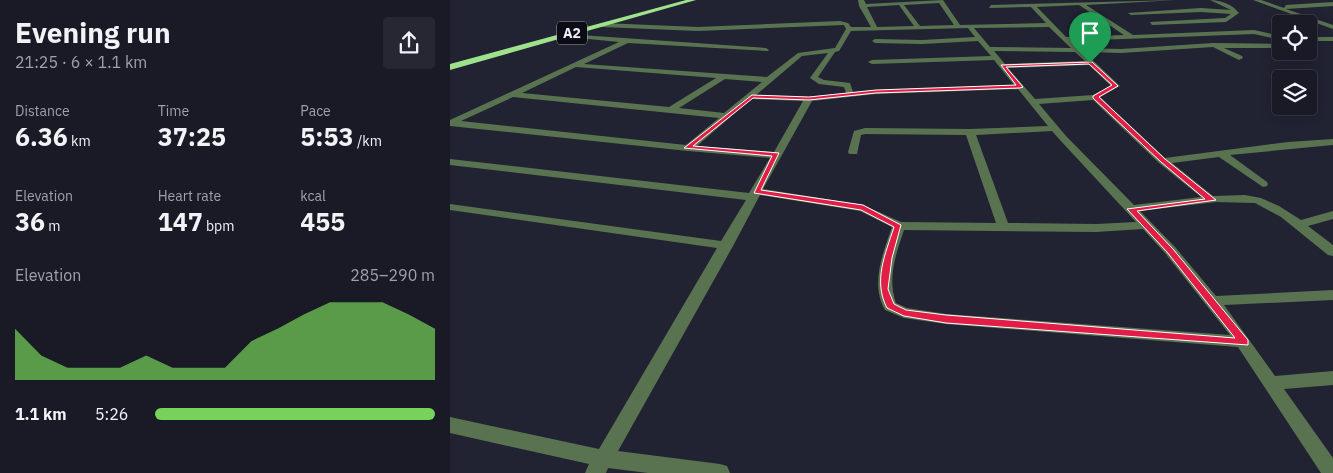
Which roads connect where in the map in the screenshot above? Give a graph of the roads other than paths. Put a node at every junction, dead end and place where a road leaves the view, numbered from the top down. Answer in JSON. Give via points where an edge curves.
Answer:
{"nodes":[{"id":1,"x":680,"y":0,"type":"edge"},
{"id":2,"x":693,"y":0,"type":"edge"},
{"id":3,"x":988,"y":0,"type":"edge"},
{"id":4,"x":1169,"y":0,"type":"edge"},
{"id":5,"x":1174,"y":0,"type":"edge"},
{"id":6,"x":1213,"y":0,"type":"edge"},
{"id":7,"x":1256,"y":0,"type":"edge"},
{"id":8,"x":1301,"y":0,"type":"edge"},
{"id":9,"x":940,"y":1,"type":"edge"},
{"id":10,"x":890,"y":2,"type":"edge"},
{"id":11,"x":1109,"y":2,"type":"edge"},
{"id":12,"x":862,"y":3,"type":"edge"},
{"id":13,"x":900,"y":4,"type":"junction"},
{"id":14,"x":1081,"y":4,"type":"junction"},
{"id":15,"x":1333,"y":4,"type":"edge"},
{"id":16,"x":1048,"y":5,"type":"junction"},
{"id":17,"x":1319,"y":5,"type":"junction"},
{"id":18,"x":1033,"y":6,"type":"junction"},
{"id":19,"x":1282,"y":8,"type":"junction"},
{"id":20,"x":1333,"y":9,"type":"edge"},
{"id":21,"x":1054,"y":10,"type":"dead end"},
{"id":22,"x":1131,"y":13,"type":"junction"},
{"id":23,"x":1236,"y":13,"type":"junction"},
{"id":24,"x":1302,"y":15,"type":"edge"},
{"id":25,"x":994,"y":16,"type":"junction"},
{"id":26,"x":1326,"y":18,"type":"dead end"},
{"id":27,"x":1317,"y":19,"type":"edge"},
{"id":28,"x":1317,"y":21,"type":"edge"},
{"id":29,"x":1152,"y":23,"type":"junction"},
{"id":30,"x":602,"y":25,"type":"junction"},
{"id":31,"x":1050,"y":25,"type":"junction"},
{"id":32,"x":958,"y":27,"type":"junction"},
{"id":33,"x":970,"y":27,"type":"junction"},
{"id":34,"x":1333,"y":27,"type":"edge"},
{"id":35,"x":918,"y":28,"type":"junction"},
{"id":36,"x":875,"y":29,"type":"junction"},
{"id":37,"x":849,"y":30,"type":"junction"},
{"id":38,"x":568,"y":34,"type":"junction"},
{"id":39,"x":1188,"y":34,"type":"junction"},
{"id":40,"x":1172,"y":35,"type":"junction"},
{"id":41,"x":1272,"y":36,"type":"edge"},
{"id":42,"x":1132,"y":37,"type":"junction"},
{"id":43,"x":980,"y":39,"type":"junction"},
{"id":44,"x":1066,"y":39,"type":"junction"},
{"id":45,"x":1317,"y":39,"type":"edge"},
{"id":46,"x":1333,"y":40,"type":"edge"},
{"id":47,"x":625,"y":41,"type":"junction"},
{"id":48,"x":875,"y":41,"type":"dead end"},
{"id":49,"x":1213,"y":45,"type":"junction"},
{"id":50,"x":1272,"y":46,"type":"edge"},
{"id":51,"x":1076,"y":49,"type":"junction"},
{"id":52,"x":766,"y":50,"type":"dead end"},
{"id":53,"x":832,"y":52,"type":"junction"},
{"id":54,"x":996,"y":58,"type":"junction"},
{"id":55,"x":1238,"y":58,"type":"dead end"},
{"id":56,"x":872,"y":62,"type":"dead end"},
{"id":57,"x":450,"y":63,"type":"edge"},
{"id":58,"x":1090,"y":63,"type":"junction"},
{"id":59,"x":574,"y":65,"type":"junction"},
{"id":60,"x":450,"y":67,"type":"edge"},
{"id":61,"x":722,"y":77,"type":"junction"},
{"id":62,"x":770,"y":80,"type":"junction"},
{"id":63,"x":1020,"y":87,"type":"junction"},
{"id":64,"x":511,"y":94,"type":"junction"},
{"id":65,"x":850,"y":94,"type":"junction"},
{"id":66,"x":752,"y":97,"type":"junction"},
{"id":67,"x":1095,"y":97,"type":"junction"},
{"id":68,"x":809,"y":99,"type":"junction"},
{"id":69,"x":1033,"y":102,"type":"junction"},
{"id":70,"x":671,"y":110,"type":"junction"},
{"id":71,"x":728,"y":116,"type":"junction"},
{"id":72,"x":450,"y":123,"type":"edge"},
{"id":73,"x":1055,"y":128,"type":"junction"},
{"id":74,"x":970,"y":132,"type":"junction"},
{"id":75,"x":1333,"y":142,"type":"edge"},
{"id":76,"x":688,"y":148,"type":"junction"},
{"id":77,"x":852,"y":152,"type":"dead end"},
{"id":78,"x":1220,"y":153,"type":"junction"},
{"id":79,"x":776,"y":154,"type":"junction"},
{"id":80,"x":1163,"y":161,"type":"junction"},
{"id":81,"x":450,"y":162,"type":"edge"},
{"id":82,"x":1263,"y":184,"type":"dead end"},
{"id":83,"x":755,"y":194,"type":"junction"},
{"id":84,"x":1212,"y":200,"type":"junction"},
{"id":85,"x":450,"y":207,"type":"edge"},
{"id":86,"x":1131,"y":209,"type":"junction"},
{"id":87,"x":1333,"y":214,"type":"edge"},
{"id":88,"x":1145,"y":225,"type":"junction"},
{"id":89,"x":1297,"y":225,"type":"junction"},
{"id":90,"x":899,"y":226,"type":"junction"},
{"id":91,"x":1004,"y":228,"type":"junction"},
{"id":92,"x":726,"y":246,"type":"junction"},
{"id":93,"x":1333,"y":252,"type":"edge"},
{"id":94,"x":1333,"y":295,"type":"edge"},
{"id":95,"x":1213,"y":302,"type":"junction"},
{"id":96,"x":1244,"y":342,"type":"junction"},
{"id":97,"x":1333,"y":378,"type":"edge"},
{"id":98,"x":1272,"y":383,"type":"junction"},
{"id":99,"x":450,"y":425,"type":"edge"},
{"id":100,"x":598,"y":466,"type":"edge"},
{"id":101,"x":720,"y":473,"type":"edge"},
{"id":102,"x":1332,"y":473,"type":"edge"}],
"edges":[{"from":1,"to":57,"type":"highway","number":"A2"},
{"from":2,"to":30,"type":"highway","number":"A2"},
{"from":3,"to":25,"type":"street"},
{"from":4,"to":5,"type":"street"},
{"from":4,"to":11,"type":"street"},
{"from":6,"to":23,"type":"street"},
{"from":7,"to":19,"type":"street"},
{"from":8,"to":17,"type":"street"},
{"from":9,"to":13,"type":"street"},
{"from":9,"to":32,"type":"street"},
{"from":10,"to":12,"type":"street"},
{"from":10,"to":13,"type":"street"},
{"from":11,"to":14,"type":"street"},
{"from":11,"to":22,"type":"street"},
{"from":12,"to":36,"type":"street"},
{"from":13,"to":35,"type":"street"},
{"from":14,"to":16,"type":"street"},
{"from":14,"to":42,"type":"street"},
{"from":15,"to":17,"type":"street"},
{"from":16,"to":18,"type":"street"},
{"from":16,"to":21,"type":"street"},
{"from":17,"to":19,"type":"street"},
{"from":17,"to":20,"type":"street"},
{"from":18,"to":25,"type":"street"},
{"from":18,"to":31,"type":"street"},
{"from":19,"to":24,"type":"street"},
{"from":22,"to":23,"type":"street","via":[[1212,10]]},
{"from":22,"to":29,"type":"street"},
{"from":23,"to":29,"type":"street","via":[[1226,20]]},
{"from":25,"to":31,"type":"street"},
{"from":25,"to":33,"type":"street"},
{"from":26,"to":27,"type":"street"},
{"from":28,"to":34,"type":"street"},
{"from":29,"to":40,"type":"street"},
{"from":30,"to":37,"type":"street","via":[[698,29],[840,23],[846,24]]},
{"from":30,"to":38,"type":"highway","number":"A2"},
{"from":31,"to":44,"type":"street"},
{"from":32,"to":33,"type":"street"},
{"from":32,"to":35,"type":"street"},
{"from":33,"to":43,"type":"street"},
{"from":35,"to":36,"type":"street"},
{"from":36,"to":37,"type":"street"},
{"from":37,"to":53,"type":"street","via":[[837,50]]},
{"from":38,"to":47,"type":"street"},
{"from":38,"to":60,"type":"highway","number":"A2"},
{"from":39,"to":40,"type":"street"},
{"from":39,"to":41,"type":"street","via":[[1254,32]]},
{"from":39,"to":49,"type":"street"},
{"from":40,"to":42,"type":"street"},
{"from":42,"to":44,"type":"street"},
{"from":43,"to":48,"type":"street"},
{"from":43,"to":54,"type":"street"},
{"from":44,"to":51,"type":"street"},
{"from":45,"to":46,"type":"street"},
{"from":47,"to":52,"type":"street"},
{"from":47,"to":59,"type":"street"},
{"from":49,"to":50,"type":"street"},
{"from":49,"to":51,"type":"street","via":[[1121,51]]},
{"from":49,"to":55,"type":"street"},
{"from":51,"to":54,"type":"street"},
{"from":51,"to":58,"type":"street"},
{"from":53,"to":62,"type":"street","via":[[800,54]]},
{"from":53,"to":65,"type":"street","via":[[814,78],[847,85]]},
{"from":54,"to":56,"type":"street"},
{"from":54,"to":58,"type":"street"},
{"from":54,"to":63,"type":"street"},
{"from":58,"to":67,"type":"street","via":[[1116,86]]},
{"from":59,"to":61,"type":"street"},
{"from":59,"to":64,"type":"street"},
{"from":61,"to":62,"type":"street"},
{"from":61,"to":70,"type":"street"},
{"from":62,"to":66,"type":"street"},
{"from":63,"to":65,"type":"street"},
{"from":63,"to":69,"type":"street"},
{"from":64,"to":70,"type":"street"},
{"from":64,"to":72,"type":"street"},
{"from":65,"to":68,"type":"street"},
{"from":66,"to":68,"type":"street"},
{"from":66,"to":71,"type":"street"},
{"from":67,"to":69,"type":"street"},
{"from":67,"to":80,"type":"street"},
{"from":68,"to":79,"type":"street"},
{"from":69,"to":73,"type":"street"},
{"from":70,"to":71,"type":"street"},
{"from":71,"to":76,"type":"street"},
{"from":72,"to":76,"type":"street"},
{"from":73,"to":74,"type":"street"},
{"from":73,"to":86,"type":"street"},
{"from":74,"to":77,"type":"street","via":[[865,131],[857,133]]},
{"from":74,"to":91,"type":"street"},
{"from":75,"to":78,"type":"street"},
{"from":76,"to":79,"type":"street"},
{"from":78,"to":80,"type":"street"},
{"from":78,"to":82,"type":"street"},
{"from":79,"to":83,"type":"street"},
{"from":80,"to":84,"type":"street"},
{"from":81,"to":83,"type":"street"},
{"from":83,"to":90,"type":"street","via":[[863,208]]},
{"from":83,"to":92,"type":"street"},
{"from":84,"to":86,"type":"street"},
{"from":84,"to":89,"type":"street","via":[[1257,200]]},
{"from":85,"to":92,"type":"street"},
{"from":86,"to":88,"type":"street"},
{"from":87,"to":89,"type":"street"},
{"from":88,"to":91,"type":"street"},
{"from":88,"to":95,"type":"street"},
{"from":89,"to":93,"type":"street"},
{"from":90,"to":91,"type":"street"},
{"from":90,"to":96,"type":"street","via":[[888,258],[884,289],[890,306],[904,313]]},
{"from":92,"to":100,"type":"street"},
{"from":94,"to":95,"type":"street"},
{"from":95,"to":96,"type":"street"},
{"from":96,"to":98,"type":"street"},
{"from":97,"to":98,"type":"street"},
{"from":98,"to":102,"type":"street"},
{"from":99,"to":100,"type":"street"},
{"from":100,"to":101,"type":"street"}]}
